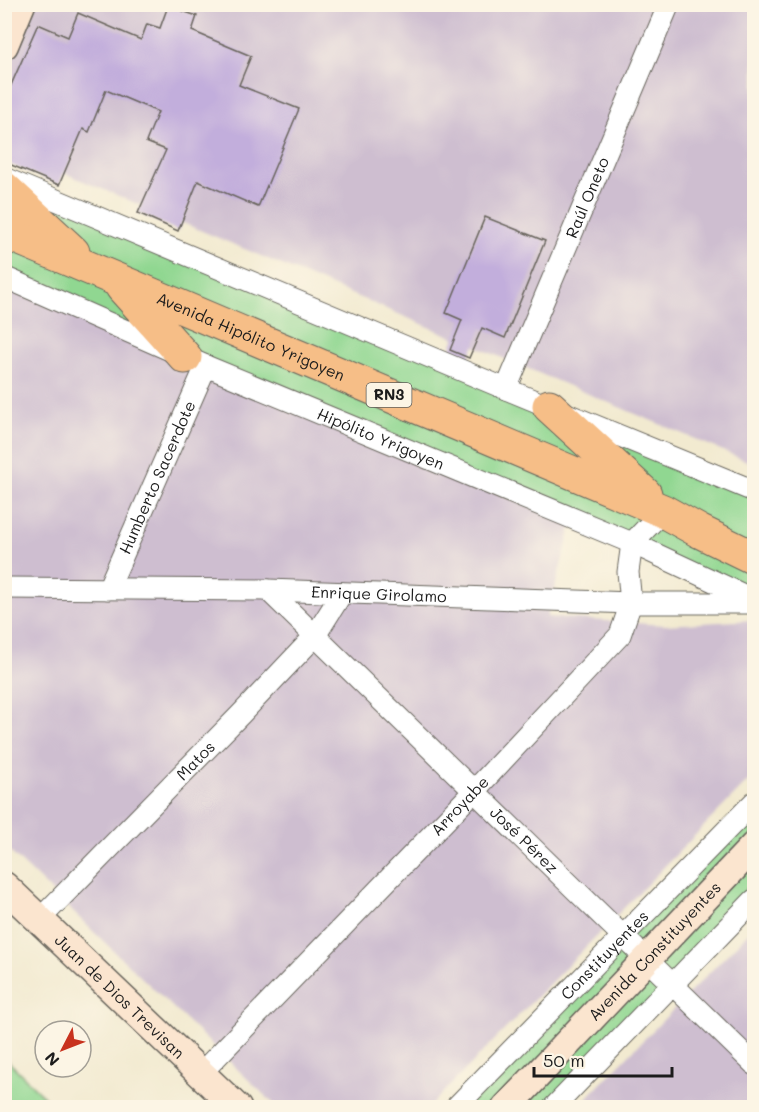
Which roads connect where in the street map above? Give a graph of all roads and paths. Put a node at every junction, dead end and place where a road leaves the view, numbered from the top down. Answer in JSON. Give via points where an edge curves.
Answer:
{"nodes":[{"id":1,"x":21,"y":4,"type":"edge"},
{"id":2,"x":669,"y":4,"type":"edge"},
{"id":3,"x":4,"y":45,"type":"edge"},
{"id":4,"x":4,"y":178,"type":"edge"},
{"id":5,"x":4,"y":188,"type":"edge"},
{"id":6,"x":4,"y":232,"type":"edge"},
{"id":7,"x":103,"y":274,"type":"junction"},
{"id":8,"x":4,"y":277,"type":"edge"},
{"id":9,"x":196,"y":362,"type":"junction"},
{"id":10,"x":506,"y":389,"type":"junction"},
{"id":11,"x":549,"y":406,"type":"junction"},
{"id":12,"x":754,"y":490,"type":"edge"},
{"id":13,"x":663,"y":511,"type":"junction"},
{"id":14,"x":754,"y":534,"type":"edge"},
{"id":15,"x":632,"y":543,"type":"junction"},
{"id":16,"x":754,"y":558,"type":"edge"},
{"id":17,"x":4,"y":588,"type":"edge"},
{"id":18,"x":108,"y":589,"type":"junction"},
{"id":19,"x":268,"y":590,"type":"junction"},
{"id":20,"x":342,"y":593,"type":"junction"},
{"id":21,"x":754,"y":602,"type":"edge"},
{"id":22,"x":631,"y":603,"type":"junction"},
{"id":23,"x":315,"y":636,"type":"junction"},
{"id":24,"x":474,"y":790,"type":"junction"},
{"id":25,"x":754,"y":802,"type":"edge"},
{"id":26,"x":754,"y":846,"type":"edge"},
{"id":27,"x":4,"y":886,"type":"edge"},
{"id":28,"x":754,"y":900,"type":"edge"},
{"id":29,"x":40,"y":919,"type":"junction"},
{"id":30,"x":623,"y":936,"type":"junction"},
{"id":31,"x":647,"y":960,"type":"junction"},
{"id":32,"x":673,"y":985,"type":"junction"},
{"id":33,"x":754,"y":1064,"type":"edge"},
{"id":34,"x":201,"y":1073,"type":"junction"},
{"id":35,"x":237,"y":1107,"type":"edge"},
{"id":36,"x":455,"y":1107,"type":"edge"},
{"id":37,"x":506,"y":1107,"type":"edge"},
{"id":38,"x":553,"y":1107,"type":"edge"}],
"edges":[{"from":1,"to":3,"type":"street"},
{"from":2,"to":10,"type":"street","name":"Raúl Oneto"},
{"from":4,"to":10,"type":"street"},
{"from":5,"to":7,"type":"highway"},
{"from":6,"to":7,"type":"highway","name":"Avenida Hipólito Yrigoyen","number":"RN3"},
{"from":7,"to":9,"type":"highway"},
{"from":7,"to":13,"type":"highway","name":"Avenida Hipólito Yrigoyen","number":"RN3"},
{"from":8,"to":9,"type":"street","name":"Hipólito Yrigoyen"},
{"from":9,"to":15,"type":"street","name":"Hipólito Yrigoyen"},
{"from":9,"to":18,"type":"street","name":"Humberto Sacerdote"},
{"from":10,"to":11,"type":"street"},
{"from":11,"to":12,"type":"street"},
{"from":11,"to":13,"type":"highway"},
{"from":13,"to":14,"type":"highway","name":"Avenida Hipólito Yrigoyen","number":"RN3"},
{"from":13,"to":15,"type":"street"},
{"from":13,"to":16,"type":"highway","name":"Avenida Hipólito Yrigoyen","number":"RN3"},
{"from":15,"to":21,"type":"street","name":"Hipólito Yrigoyen"},
{"from":15,"to":22,"type":"street","name":"Arroyabe","via":[[628,572]]},
{"from":17,"to":18,"type":"street","name":"Enrique Girolamo"},
{"from":18,"to":19,"type":"street","name":"Enrique Girolamo"},
{"from":19,"to":20,"type":"street","name":"Enrique Girolamo"},
{"from":19,"to":23,"type":"street","name":"José Pérez"},
{"from":20,"to":22,"type":"street","name":"Enrique Girolamo"},
{"from":20,"to":23,"type":"street","name":"Matos"},
{"from":21,"to":22,"type":"street","name":"Enrique Girolamo"},
{"from":22,"to":24,"type":"street","name":"Arroyabe","via":[[620,635]]},
{"from":23,"to":24,"type":"street","name":"José Pérez"},
{"from":23,"to":29,"type":"street","name":"Matos"},
{"from":24,"to":30,"type":"street","name":"José Pérez"},
{"from":24,"to":34,"type":"street","name":"Arroyabe"},
{"from":25,"to":30,"type":"street","name":"Constituyentes"},
{"from":26,"to":31,"type":"street","name":"Avenida Constituyentes"},
{"from":27,"to":29,"type":"street","name":"Juan de Dios Trevisan"},
{"from":28,"to":32,"type":"street"},
{"from":29,"to":34,"type":"street","name":"Juan de Dios Trevisan"},
{"from":30,"to":31,"type":"street","name":"José Pérez"},
{"from":30,"to":36,"type":"street","name":"Constituyentes"},
{"from":31,"to":32,"type":"street","name":"José Pérez"},
{"from":31,"to":37,"type":"street","name":"Avenida Constituyentes"},
{"from":32,"to":33,"type":"street","name":"José Pérez"},
{"from":32,"to":38,"type":"street"},
{"from":34,"to":35,"type":"street","name":"Juan de Dios Trevisan"}]}
